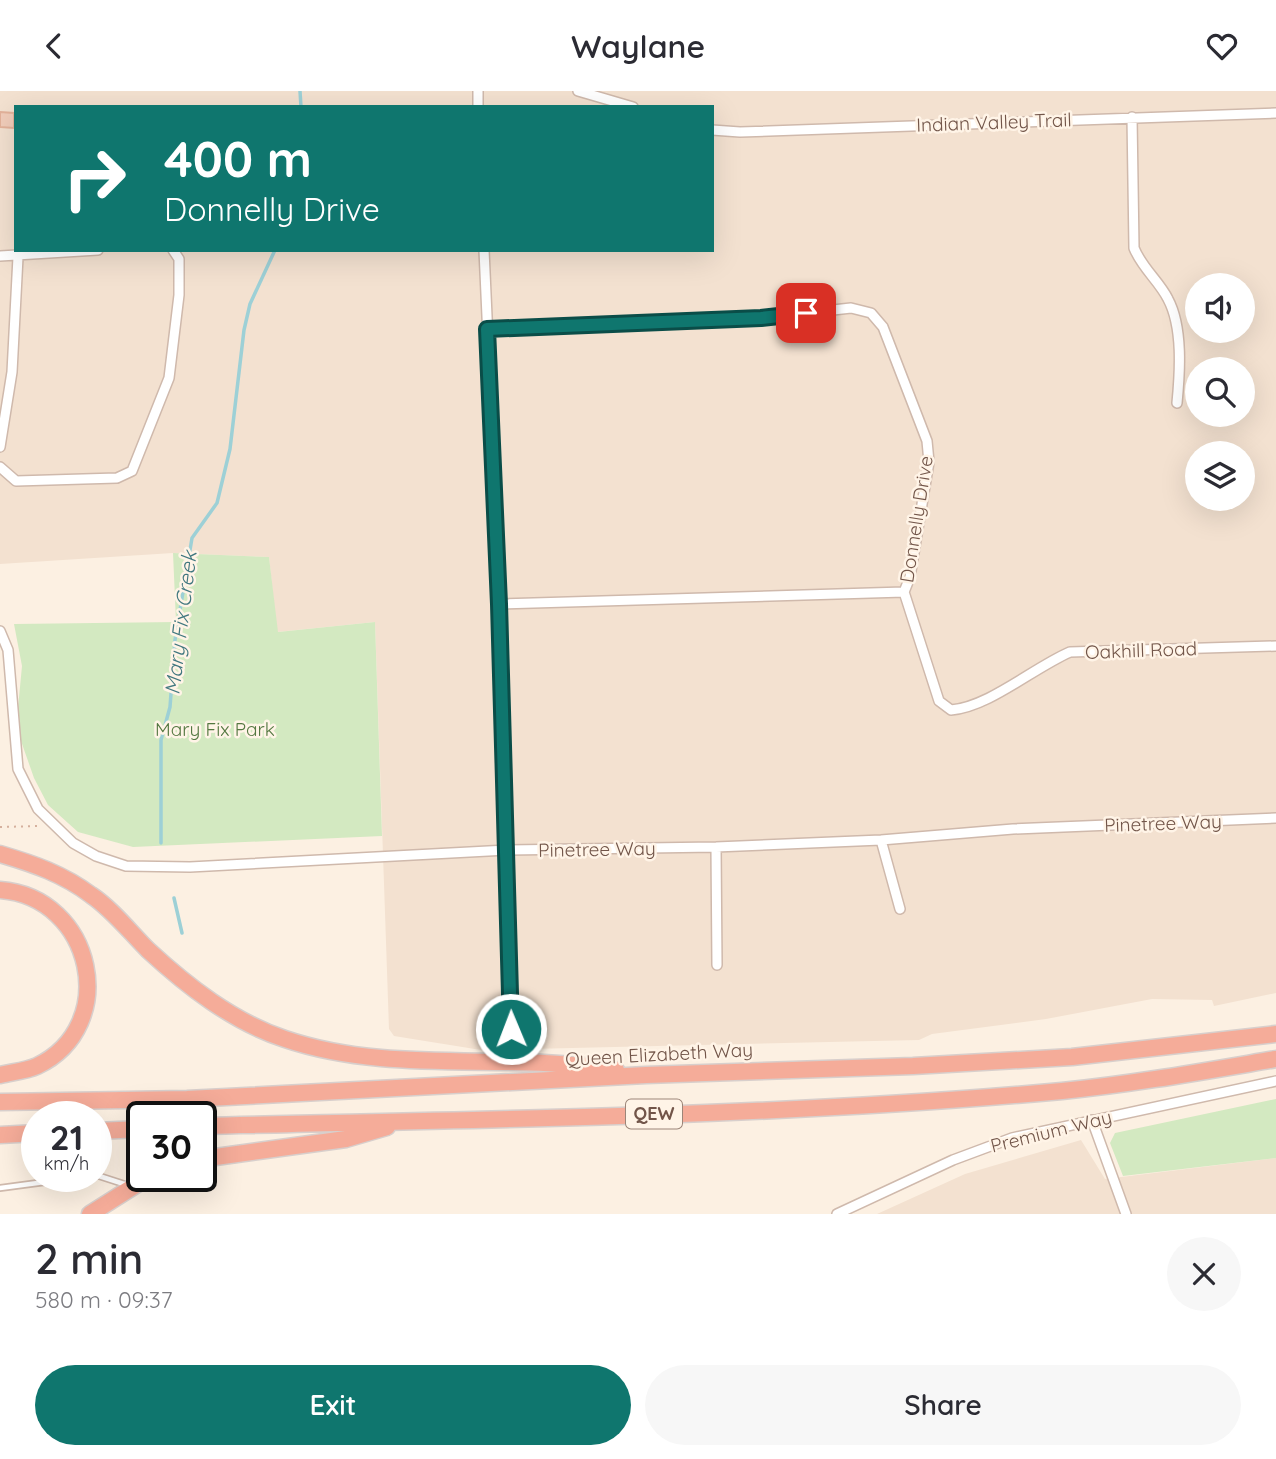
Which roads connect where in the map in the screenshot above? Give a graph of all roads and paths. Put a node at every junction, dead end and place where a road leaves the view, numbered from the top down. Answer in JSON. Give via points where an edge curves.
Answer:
{"nodes":[{"id":1,"x":578,"y":91,"type":"edge"},
{"id":2,"x":627,"y":105,"type":"edge"},
{"id":3,"x":1276,"y":113,"type":"edge"},
{"id":4,"x":1132,"y":117,"type":"junction"},
{"id":5,"x":714,"y":130,"type":"edge"},
{"id":6,"x":75,"y":252,"type":"edge"},
{"id":7,"x":174,"y":252,"type":"edge"},
{"id":8,"x":484,"y":252,"type":"edge"},
{"id":9,"x":0,"y":256,"type":"edge"},
{"id":10,"x":18,"y":257,"type":"junction"},
{"id":11,"x":487,"y":329,"type":"junction"},
{"id":12,"x":1177,"y":403,"type":"dead end"},
{"id":13,"x":0,"y":447,"type":"edge"},
{"id":14,"x":0,"y":467,"type":"edge"},
{"id":15,"x":904,"y":592,"type":"junction"},
{"id":16,"x":499,"y":604,"type":"junction"},
{"id":17,"x":0,"y":631,"type":"edge"},
{"id":18,"x":1276,"y":646,"type":"edge"},
{"id":19,"x":1276,"y":818,"type":"edge"},
{"id":20,"x":48,"y":821,"type":"junction"},
{"id":21,"x":0,"y":827,"type":"edge"},
{"id":22,"x":881,"y":840,"type":"junction"},
{"id":23,"x":716,"y":847,"type":"junction"},
{"id":24,"x":507,"y":850,"type":"junction"},
{"id":25,"x":0,"y":855,"type":"edge"},
{"id":26,"x":0,"y":890,"type":"edge"},
{"id":27,"x":900,"y":909,"type":"dead end"},
{"id":28,"x":717,"y":965,"type":"dead end"},
{"id":29,"x":511,"y":1029,"type":"dead end"},
{"id":30,"x":1276,"y":1034,"type":"edge"},
{"id":31,"x":1276,"y":1059,"type":"edge"},
{"id":32,"x":0,"y":1075,"type":"edge"},
{"id":33,"x":646,"y":1075,"type":"junction"},
{"id":34,"x":1276,"y":1081,"type":"edge"},
{"id":35,"x":0,"y":1102,"type":"edge"},
{"id":36,"x":1092,"y":1120,"type":"junction"},
{"id":37,"x":410,"y":1121,"type":"junction"},
{"id":38,"x":217,"y":1126,"type":"edge"},
{"id":39,"x":21,"y":1134,"type":"edge"},
{"id":40,"x":0,"y":1135,"type":"edge"},
{"id":41,"x":217,"y":1157,"type":"edge"},
{"id":42,"x":21,"y":1185,"type":"edge"},
{"id":43,"x":0,"y":1188,"type":"edge"},
{"id":44,"x":126,"y":1191,"type":"edge"},
{"id":45,"x":90,"y":1214,"type":"edge"},
{"id":46,"x":837,"y":1214,"type":"edge"},
{"id":47,"x":1126,"y":1214,"type":"edge"}],
"edges":[{"from":1,"to":2,"type":"street"},
{"from":3,"to":4,"type":"street","name":"Indian Valley Trail"},
{"from":4,"to":5,"type":"street","name":"Indian Valley Trail"},
{"from":4,"to":12,"type":"street","via":[[1135,249],[1169,300],[1174,317],[1180,377]]},
{"from":6,"to":10,"type":"street"},
{"from":7,"to":14,"type":"street","via":[[179,259],[179,295],[169,378],[132,471],[117,478],[16,481]]},
{"from":8,"to":11,"type":"street"},
{"from":9,"to":10,"type":"street"},
{"from":10,"to":13,"type":"street","via":[[12,372]]},
{"from":11,"to":15,"type":"street","name":"Donnelly Drive","via":[[761,318],[851,308],[871,313],[883,327],[927,441],[929,462]]},
{"from":11,"to":16,"type":"street"},
{"from":15,"to":16,"type":"street","name":"Donnelly Drive"},
{"from":15,"to":18,"type":"street","name":"Oakhill Road","via":[[939,701],[951,710],[968,708],[1070,652]]},
{"from":16,"to":24,"type":"street"},
{"from":17,"to":20,"type":"street","name":"Pinetree Way","via":[[8,650],[18,769]]},
{"from":19,"to":22,"type":"street","name":"Pinetree Way","via":[[1013,829]]},
{"from":20,"to":21,"type":"path","via":[[35,827]]},
{"from":20,"to":24,"type":"street","name":"Pinetree Way","via":[[96,856],[126,866],[157,868]]},
{"from":22,"to":23,"type":"street","name":"Pinetree Way"},
{"from":22,"to":27,"type":"street"},
{"from":23,"to":24,"type":"street","name":"Pinetree Way"},
{"from":23,"to":28,"type":"street"},
{"from":24,"to":29,"type":"street"},
{"from":25,"to":33,"type":"highway","via":[[50,869],[93,896],[187,985],[283,1039],[384,1059],[567,1062]]},
{"from":26,"to":32,"type":"highway","via":[[19,891],[48,905],[72,928],[85,960],[88,988],[82,1014],[62,1047],[37,1066]]},
{"from":30,"to":33,"type":"highway","name":"Queen Elizabeth Way","number":"QEW","via":[[1072,1057]]},
{"from":31,"to":37,"type":"highway","number":"QEW","via":[[1049,1091],[659,1114]]},
{"from":33,"to":35,"type":"highway","name":"Queen Elizabeth Way","number":"QEW","via":[[187,1099]]},
{"from":34,"to":36,"type":"street","name":"Premium Way"},
{"from":36,"to":46,"type":"street","name":"Premium Way","via":[[980,1148]]},
{"from":36,"to":47,"type":"street"},
{"from":37,"to":38,"type":"highway","number":"QEW"},
{"from":37,"to":41,"type":"highway","via":[[346,1139]]},
{"from":39,"to":40,"type":"highway"},
{"from":42,"to":43,"type":"lane"},
{"from":44,"to":45,"type":"highway"}]}
